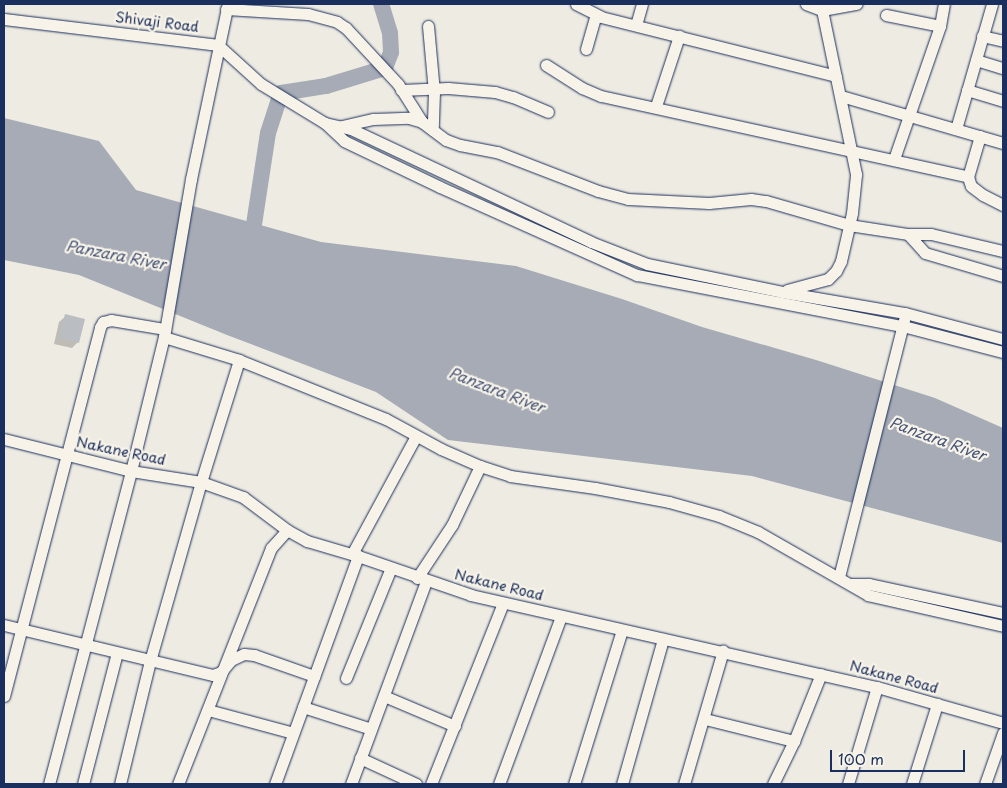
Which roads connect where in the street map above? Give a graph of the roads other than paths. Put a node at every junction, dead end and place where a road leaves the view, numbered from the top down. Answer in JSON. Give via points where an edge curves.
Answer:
{"nodes":[{"id":1,"x":576,"y":4,"type":"edge"},
{"id":2,"x":642,"y":4,"type":"edge"},
{"id":3,"x":806,"y":4,"type":"edge"},
{"id":4,"x":856,"y":4,"type":"edge"},
{"id":5,"x":944,"y":4,"type":"edge"},
{"id":6,"x":992,"y":4,"type":"edge"},
{"id":7,"x":227,"y":6,"type":"edge"},
{"id":8,"x":822,"y":10,"type":"junction"},
{"id":9,"x":886,"y":14,"type":"dead end"},
{"id":10,"x":596,"y":15,"type":"junction"},
{"id":11,"x":4,"y":19,"type":"edge"},
{"id":12,"x":636,"y":25,"type":"junction"},
{"id":13,"x":428,"y":26,"type":"dead end"},
{"id":14,"x":940,"y":26,"type":"junction"},
{"id":15,"x":680,"y":36,"type":"junction"},
{"id":16,"x":982,"y":36,"type":"junction"},
{"id":17,"x":1003,"y":41,"type":"edge"},
{"id":18,"x":218,"y":45,"type":"junction"},
{"id":19,"x":586,"y":49,"type":"dead end"},
{"id":20,"x":976,"y":60,"type":"junction"},
{"id":21,"x":546,"y":65,"type":"dead end"},
{"id":22,"x":1003,"y":68,"type":"edge"},
{"id":23,"x":836,"y":76,"type":"junction"},
{"id":24,"x":400,"y":87,"type":"junction"},
{"id":25,"x":434,"y":89,"type":"junction"},
{"id":26,"x":967,"y":90,"type":"junction"},
{"id":27,"x":841,"y":96,"type":"junction"},
{"id":28,"x":1003,"y":101,"type":"edge"},
{"id":29,"x":656,"y":106,"type":"junction"},
{"id":30,"x":548,"y":112,"type":"dead end"},
{"id":31,"x":910,"y":116,"type":"junction"},
{"id":32,"x":422,"y":122,"type":"junction"},
{"id":33,"x":325,"y":123,"type":"junction"},
{"id":34,"x":340,"y":126,"type":"junction"},
{"id":35,"x":956,"y":129,"type":"junction"},
{"id":36,"x":433,"y":130,"type":"junction"},
{"id":37,"x":980,"y":136,"type":"junction"},
{"id":38,"x":1003,"y":143,"type":"edge"},
{"id":39,"x":852,"y":150,"type":"junction"},
{"id":40,"x":894,"y":159,"type":"junction"},
{"id":41,"x":968,"y":177,"type":"junction"},
{"id":42,"x":1003,"y":205,"type":"edge"},
{"id":43,"x":849,"y":226,"type":"junction"},
{"id":44,"x":908,"y":234,"type":"junction"},
{"id":45,"x":1003,"y":251,"type":"edge"},
{"id":46,"x":1003,"y":276,"type":"edge"},
{"id":47,"x":780,"y":298,"type":"junction"},
{"id":48,"x":906,"y":313,"type":"junction"},
{"id":49,"x":166,"y":328,"type":"junction"},
{"id":50,"x":902,"y":330,"type":"junction"},
{"id":51,"x":1003,"y":339,"type":"edge"},
{"id":52,"x":1003,"y":352,"type":"edge"},
{"id":53,"x":239,"y":360,"type":"junction"},
{"id":54,"x":416,"y":436,"type":"junction"},
{"id":55,"x":4,"y":438,"type":"edge"},
{"id":56,"x":67,"y":455,"type":"junction"},
{"id":57,"x":480,"y":466,"type":"junction"},
{"id":58,"x":131,"y":471,"type":"junction"},
{"id":59,"x":201,"y":482,"type":"junction"},
{"id":60,"x":287,"y":530,"type":"junction"},
{"id":61,"x":355,"y":555,"type":"junction"},
{"id":62,"x":391,"y":568,"type":"junction"},
{"id":63,"x":839,"y":577,"type":"junction"},
{"id":64,"x":422,"y":579,"type":"junction"},
{"id":65,"x":850,"y":584,"type":"junction"},
{"id":66,"x":503,"y":603,"type":"junction"},
{"id":67,"x":1003,"y":613,"type":"edge"},
{"id":68,"x":561,"y":616,"type":"junction"},
{"id":69,"x":4,"y":625,"type":"edge"},
{"id":70,"x":1003,"y":626,"type":"edge"},
{"id":71,"x":20,"y":629,"type":"junction"},
{"id":72,"x":622,"y":630,"type":"junction"},
{"id":73,"x":663,"y":639,"type":"junction"},
{"id":74,"x":84,"y":645,"type":"junction"},
{"id":75,"x":723,"y":651,"type":"junction"},
{"id":76,"x":117,"y":653,"type":"junction"},
{"id":77,"x":150,"y":661,"type":"junction"},
{"id":78,"x":221,"y":672,"type":"junction"},
{"id":79,"x":821,"y":674,"type":"junction"},
{"id":80,"x":314,"y":676,"type":"junction"},
{"id":81,"x":346,"y":678,"type":"dead end"},
{"id":82,"x":876,"y":687,"type":"junction"},
{"id":83,"x":4,"y":696,"type":"edge"},
{"id":84,"x":384,"y":696,"type":"junction"},
{"id":85,"x":937,"y":704,"type":"junction"},
{"id":86,"x":303,"y":707,"type":"junction"},
{"id":87,"x":208,"y":710,"type":"junction"},
{"id":88,"x":705,"y":719,"type":"junction"},
{"id":89,"x":1003,"y":722,"type":"edge"},
{"id":90,"x":455,"y":726,"type":"junction"},
{"id":91,"x":371,"y":729,"type":"junction"},
{"id":92,"x":294,"y":733,"type":"junction"},
{"id":93,"x":1003,"y":734,"type":"edge"},
{"id":94,"x":794,"y":741,"type":"junction"},
{"id":95,"x":360,"y":758,"type":"junction"},
{"id":96,"x":49,"y":784,"type":"edge"},
{"id":97,"x":84,"y":784,"type":"edge"},
{"id":98,"x":120,"y":784,"type":"edge"},
{"id":99,"x":178,"y":784,"type":"edge"},
{"id":100,"x":275,"y":784,"type":"edge"},
{"id":101,"x":351,"y":784,"type":"edge"},
{"id":102,"x":416,"y":784,"type":"edge"},
{"id":103,"x":431,"y":784,"type":"edge"},
{"id":104,"x":499,"y":784,"type":"edge"},
{"id":105,"x":574,"y":784,"type":"edge"},
{"id":106,"x":622,"y":784,"type":"edge"},
{"id":107,"x":684,"y":784,"type":"edge"},
{"id":108,"x":773,"y":784,"type":"edge"},
{"id":109,"x":848,"y":784,"type":"edge"},
{"id":110,"x":912,"y":784,"type":"edge"},
{"id":111,"x":985,"y":784,"type":"edge"}],
"edges":[{"from":1,"to":10,"type":"street"},
{"from":2,"to":12,"type":"street"},
{"from":3,"to":8,"type":"street"},
{"from":4,"to":8,"type":"street"},
{"from":5,"to":14,"type":"street"},
{"from":6,"to":16,"type":"street"},
{"from":7,"to":18,"type":"street"},
{"from":7,"to":24,"type":"street","via":[[330,18],[346,28]]},
{"from":8,"to":23,"type":"street"},
{"from":9,"to":14,"type":"street"},
{"from":10,"to":12,"type":"street"},
{"from":10,"to":19,"type":"street"},
{"from":11,"to":18,"type":"street","name":"Shivaji Road"},
{"from":12,"to":15,"type":"street"},
{"from":13,"to":25,"type":"street"},
{"from":14,"to":31,"type":"street"},
{"from":15,"to":23,"type":"street"},
{"from":15,"to":29,"type":"street"},
{"from":16,"to":17,"type":"street"},
{"from":16,"to":20,"type":"street"},
{"from":18,"to":33,"type":"street","via":[[261,84]]},
{"from":18,"to":49,"type":"street","via":[[190,179]]},
{"from":20,"to":22,"type":"street"},
{"from":20,"to":26,"type":"street"},
{"from":21,"to":29,"type":"street","via":[[601,96]]},
{"from":23,"to":27,"type":"street"},
{"from":24,"to":25,"type":"street"},
{"from":24,"to":32,"type":"street"},
{"from":25,"to":30,"type":"street","via":[[494,92]]},
{"from":25,"to":36,"type":"street"},
{"from":26,"to":28,"type":"street"},
{"from":26,"to":35,"type":"street"},
{"from":27,"to":31,"type":"street"},
{"from":27,"to":39,"type":"street"},
{"from":29,"to":39,"type":"street"},
{"from":31,"to":35,"type":"street"},
{"from":31,"to":40,"type":"street"},
{"from":32,"to":34,"type":"street","via":[[394,117]]},
{"from":32,"to":36,"type":"street"},
{"from":33,"to":34,"type":"street"},
{"from":33,"to":47,"type":"street","via":[[344,141],[637,275]]},
{"from":34,"to":47,"type":"street","via":[[626,257]]},
{"from":35,"to":37,"type":"street"},
{"from":36,"to":43,"type":"street","via":[[460,145],[497,152],[598,191],[628,199],[709,203],[759,200]]},
{"from":37,"to":38,"type":"street"},
{"from":37,"to":41,"type":"street"},
{"from":39,"to":40,"type":"street"},
{"from":39,"to":43,"type":"street","via":[[856,174]]},
{"from":40,"to":41,"type":"street"},
{"from":41,"to":42,"type":"street","via":[[971,186]]},
{"from":43,"to":44,"type":"street"},
{"from":43,"to":47,"type":"street","via":[[841,261],[828,279]]},
{"from":44,"to":45,"type":"street","via":[[931,234]]},
{"from":44,"to":46,"type":"street","via":[[925,253]]},
{"from":47,"to":48,"type":"street"},
{"from":47,"to":50,"type":"street"},
{"from":48,"to":50,"type":"street"},
{"from":48,"to":51,"type":"street"},
{"from":49,"to":53,"type":"street"},
{"from":49,"to":56,"type":"street","via":[[111,320],[103,322]]},
{"from":49,"to":58,"type":"street"},
{"from":50,"to":52,"type":"street"},
{"from":50,"to":63,"type":"street"},
{"from":53,"to":54,"type":"street","via":[[386,419]]},
{"from":53,"to":59,"type":"street"},
{"from":54,"to":57,"type":"street"},
{"from":54,"to":61,"type":"street"},
{"from":55,"to":56,"type":"street","name":"Nakane Road"},
{"from":56,"to":58,"type":"street","name":"Nakane Road"},
{"from":56,"to":71,"type":"street"},
{"from":57,"to":63,"type":"street","via":[[510,476],[596,488],[719,516],[758,532]]},
{"from":57,"to":64,"type":"street"},
{"from":58,"to":59,"type":"street","name":"Nakane Road"},
{"from":58,"to":74,"type":"street"},
{"from":59,"to":60,"type":"street","name":"Nakane Road","via":[[243,496]]},
{"from":59,"to":77,"type":"street"},
{"from":60,"to":61,"type":"street","name":"Nakane Road","via":[[307,541]]},
{"from":60,"to":78,"type":"street","via":[[271,548]]},
{"from":61,"to":62,"type":"street","name":"Nakane Road"},
{"from":61,"to":80,"type":"street"},
{"from":62,"to":64,"type":"street","name":"Nakane Road"},
{"from":62,"to":81,"type":"street"},
{"from":63,"to":65,"type":"street"},
{"from":64,"to":66,"type":"street","name":"Nakane Road"},
{"from":64,"to":84,"type":"street"},
{"from":65,"to":67,"type":"street","via":[[869,584]]},
{"from":65,"to":70,"type":"street","via":[[868,595],[893,602]]},
{"from":66,"to":68,"type":"street","name":"Nakane Road"},
{"from":66,"to":90,"type":"street"},
{"from":68,"to":72,"type":"street","name":"Nakane Road"},
{"from":68,"to":104,"type":"street"},
{"from":69,"to":71,"type":"street"},
{"from":71,"to":74,"type":"street"},
{"from":71,"to":83,"type":"street"},
{"from":72,"to":73,"type":"street","name":"Nakane Road"},
{"from":72,"to":105,"type":"street"},
{"from":73,"to":75,"type":"street","name":"Nakane Road"},
{"from":73,"to":106,"type":"street"},
{"from":74,"to":76,"type":"street"},
{"from":74,"to":96,"type":"street"},
{"from":75,"to":79,"type":"street","name":"Nakane Road"},
{"from":75,"to":88,"type":"street"},
{"from":76,"to":77,"type":"street"},
{"from":76,"to":97,"type":"street"},
{"from":77,"to":78,"type":"street","via":[[213,675]]},
{"from":77,"to":98,"type":"street"},
{"from":78,"to":80,"type":"street","via":[[231,660],[244,654]]},
{"from":78,"to":87,"type":"street"},
{"from":79,"to":82,"type":"street","name":"Nakane Road"},
{"from":79,"to":94,"type":"street"},
{"from":80,"to":86,"type":"street"},
{"from":82,"to":85,"type":"street","name":"Nakane Road"},
{"from":82,"to":109,"type":"street"},
{"from":84,"to":90,"type":"street"},
{"from":84,"to":91,"type":"street"},
{"from":85,"to":89,"type":"street","name":"Nakane Road"},
{"from":85,"to":110,"type":"street"},
{"from":86,"to":91,"type":"street"},
{"from":86,"to":92,"type":"street"},
{"from":87,"to":92,"type":"street"},
{"from":87,"to":99,"type":"street"},
{"from":88,"to":94,"type":"street"},
{"from":88,"to":107,"type":"street"},
{"from":90,"to":103,"type":"street"},
{"from":91,"to":95,"type":"street"},
{"from":92,"to":100,"type":"street"},
{"from":93,"to":111,"type":"street"},
{"from":94,"to":108,"type":"street"},
{"from":95,"to":101,"type":"street"},
{"from":95,"to":102,"type":"street"}]}
